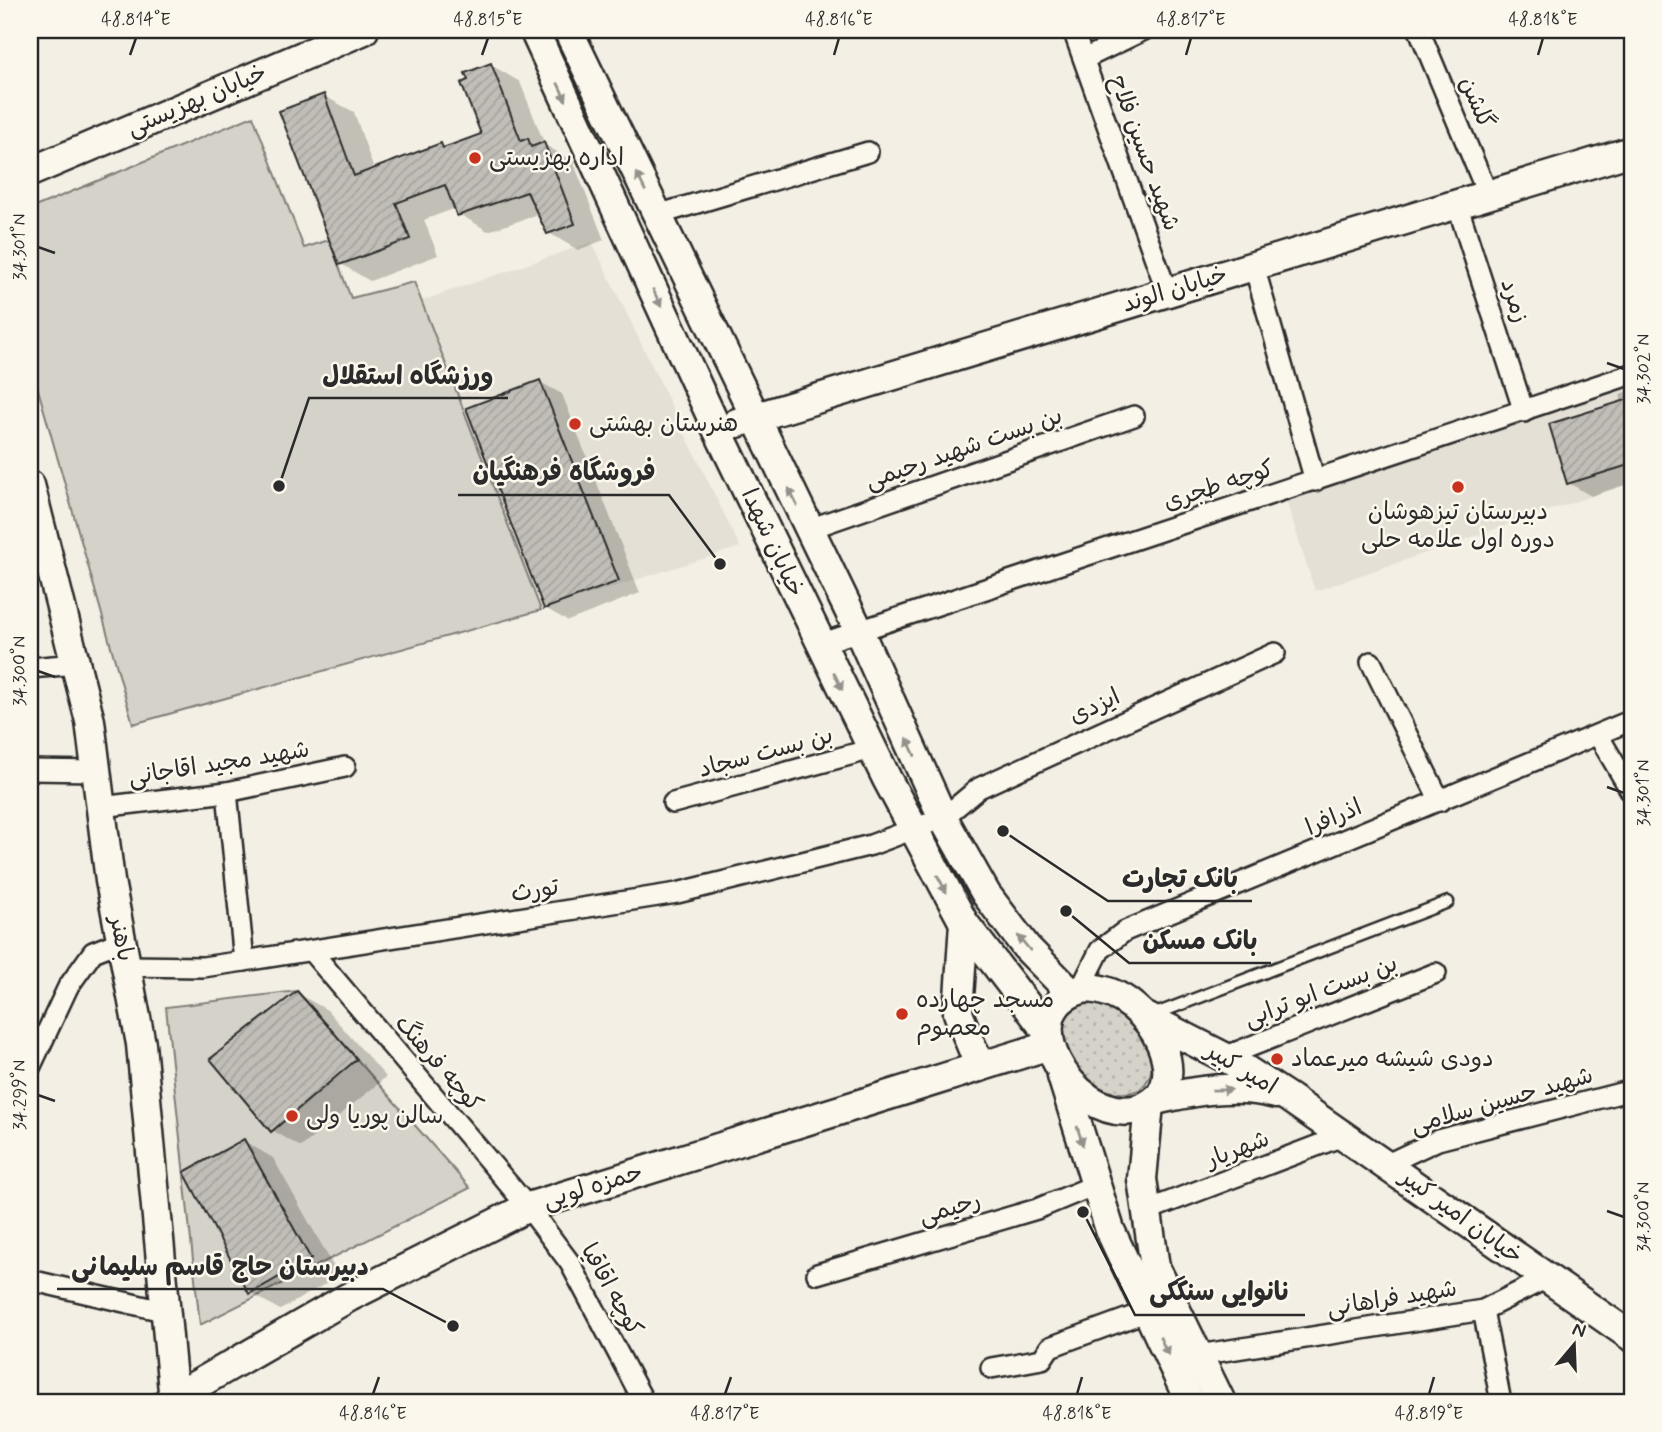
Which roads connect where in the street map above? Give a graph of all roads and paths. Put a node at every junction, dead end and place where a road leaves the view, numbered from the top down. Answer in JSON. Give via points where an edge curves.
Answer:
{"nodes":[{"id":1,"x":364,"y":30,"type":"edge"},
{"id":2,"x":534,"y":30,"type":"edge"},
{"id":3,"x":568,"y":30,"type":"edge"},
{"id":4,"x":1073,"y":30,"type":"edge"},
{"id":5,"x":1144,"y":30,"type":"edge"},
{"id":6,"x":1419,"y":30,"type":"edge"},
{"id":7,"x":1084,"y":59,"type":"junction"},
{"id":8,"x":1632,"y":151,"type":"edge"},
{"id":9,"x":868,"y":152,"type":"dead end"},
{"id":10,"x":30,"y":172,"type":"edge"},
{"id":11,"x":1488,"y":195,"type":"junction"},
{"id":12,"x":1457,"y":204,"type":"junction"},
{"id":13,"x":657,"y":215,"type":"junction"},
{"id":14,"x":1254,"y":266,"type":"junction"},
{"id":15,"x":1167,"y":292,"type":"junction"},
{"id":16,"x":1632,"y":374,"type":"edge"},
{"id":17,"x":1524,"y":412,"type":"junction"},
{"id":18,"x":1134,"y":416,"type":"dead end"},
{"id":19,"x":755,"y":417,"type":"junction"},
{"id":20,"x":718,"y":429,"type":"junction"},
{"id":21,"x":1315,"y":481,"type":"junction"},
{"id":22,"x":30,"y":485,"type":"edge"},
{"id":23,"x":809,"y":529,"type":"junction"},
{"id":24,"x":41,"y":567,"type":"edge"},
{"id":25,"x":858,"y":629,"type":"junction"},
{"id":26,"x":820,"y":644,"type":"junction"},
{"id":27,"x":1275,"y":653,"type":"dead end"},
{"id":28,"x":1371,"y":662,"type":"dead end"},
{"id":29,"x":76,"y":664,"type":"junction"},
{"id":30,"x":30,"y":668,"type":"edge"},
{"id":31,"x":1632,"y":720,"type":"edge"},
{"id":32,"x":1598,"y":735,"type":"junction"},
{"id":33,"x":872,"y":750,"type":"junction"},
{"id":34,"x":345,"y":767,"type":"dead end"},
{"id":35,"x":30,"y":770,"type":"edge"},
{"id":36,"x":97,"y":771,"type":"junction"},
{"id":37,"x":227,"y":792,"type":"junction"},
{"id":38,"x":1632,"y":793,"type":"edge"},
{"id":39,"x":1440,"y":801,"type":"junction"},
{"id":40,"x":673,"y":803,"type":"dead end"},
{"id":41,"x":101,"y":807,"type":"junction"},
{"id":42,"x":943,"y":818,"type":"junction"},
{"id":43,"x":914,"y":830,"type":"junction"},
{"id":44,"x":1448,"y":902,"type":"dead end"},
{"id":45,"x":964,"y":923,"type":"junction"},
{"id":46,"x":312,"y":952,"type":"junction"},
{"id":47,"x":124,"y":954,"type":"junction"},
{"id":48,"x":244,"y":961,"type":"junction"},
{"id":49,"x":1436,"y":973,"type":"dead end"},
{"id":50,"x":1076,"y":992,"type":"junction"},
{"id":51,"x":1146,"y":1017,"type":"junction"},
{"id":52,"x":1053,"y":1050,"type":"junction"},
{"id":53,"x":1224,"y":1057,"type":"junction"},
{"id":54,"x":980,"y":1067,"type":"junction"},
{"id":55,"x":30,"y":1068,"type":"edge"},
{"id":56,"x":1632,"y":1093,"type":"edge"},
{"id":57,"x":1289,"y":1098,"type":"junction"},
{"id":58,"x":1152,"y":1102,"type":"junction"},
{"id":59,"x":1345,"y":1135,"type":"junction"},
{"id":60,"x":1387,"y":1164,"type":"junction"},
{"id":61,"x":1095,"y":1185,"type":"junction"},
{"id":62,"x":528,"y":1207,"type":"junction"},
{"id":63,"x":1148,"y":1210,"type":"junction"},
{"id":64,"x":817,"y":1274,"type":"dead end"},
{"id":65,"x":1547,"y":1278,"type":"junction"},
{"id":66,"x":30,"y":1280,"type":"edge"},
{"id":67,"x":1483,"y":1310,"type":"junction"},
{"id":68,"x":1148,"y":1311,"type":"junction"},
{"id":69,"x":167,"y":1312,"type":"junction"},
{"id":70,"x":1632,"y":1337,"type":"edge"},
{"id":71,"x":1198,"y":1355,"type":"junction"},
{"id":72,"x":991,"y":1368,"type":"dead end"},
{"id":73,"x":172,"y":1402,"type":"edge"},
{"id":74,"x":644,"y":1402,"type":"edge"},
{"id":75,"x":1190,"y":1402,"type":"edge"},
{"id":76,"x":1221,"y":1402,"type":"edge"},
{"id":77,"x":1501,"y":1402,"type":"edge"}],
"edges":[{"from":1,"to":10,"type":"main road","name":"خیابان بهزیستی"},
{"from":2,"to":20,"type":"main road","name":"خیابان شهدا","one_way":true},
{"from":13,"to":3,"type":"main road","name":"خیابان شهدا","one_way":true},
{"from":4,"to":7,"type":"street","name":"شهید حسین فلاح"},
{"from":5,"to":7,"type":"street"},
{"from":6,"to":11,"type":"street","name":"گلشن"},
{"from":7,"to":15,"type":"street","name":"شهید حسین فلاح"},
{"from":8,"to":11,"type":"main road","name":"خیابان الوند"},
{"from":9,"to":13,"type":"street"},
{"from":11,"to":12,"type":"main road","name":"خیابان الوند"},
{"from":12,"to":14,"type":"main road","name":"خیابان الوند"},
{"from":12,"to":17,"type":"street","name":"زمرد"},
{"from":13,"to":19,"type":"main road","name":"خیابان شهدا"},
{"from":14,"to":15,"type":"main road","name":"خیابان الوند"},
{"from":14,"to":21,"type":"street"},
{"from":15,"to":19,"type":"main road","name":"خیابان الوند"},
{"from":16,"to":17,"type":"street","name":"کوچه طجری"},
{"from":17,"to":21,"type":"street","name":"کوچه طجری"},
{"from":18,"to":23,"type":"street","name":"بن بست شهید رحیمی"},
{"from":19,"to":20,"type":"main road","name":"خیابان الوند"},
{"from":23,"to":19,"type":"main road","name":"خیابان شهدا","one_way":true},
{"from":20,"to":26,"type":"main road","name":"خیابان شهدا"},
{"from":21,"to":25,"type":"street","name":"کوچه طجری"},
{"from":22,"to":24,"type":"main road","name":"باهنر"},
{"from":23,"to":25,"type":"main road","name":"خیابان شهدا"},
{"from":24,"to":29,"type":"main road","name":"باهنر"},
{"from":25,"to":26,"type":"street","name":"کوچه طجری"},
{"from":42,"to":25,"type":"main road","name":"خیابان شهدا","one_way":true},
{"from":26,"to":33,"type":"main road","name":"خیابان شهدا","one_way":true},
{"from":27,"to":42,"type":"street","name":"ایزدی","via":[[979,788]]},
{"from":28,"to":39,"type":"street"},
{"from":29,"to":30,"type":"street"},
{"from":29,"to":36,"type":"main road","name":"باهنر"},
{"from":31,"to":32,"type":"street","name":"اذرافرا"},
{"from":32,"to":38,"type":"street"},
{"from":32,"to":39,"type":"street","name":"اذرافرا"},
{"from":33,"to":40,"type":"street","name":"بن بست سجاد"},
{"from":33,"to":43,"type":"main road","name":"خیابان شهدا"},
{"from":34,"to":37,"type":"street","name":"شهید مجید اقاجانی"},
{"from":35,"to":36,"type":"street"},
{"from":36,"to":41,"type":"main road","name":"باهنر"},
{"from":37,"to":41,"type":"street","name":"شهید مجید اقاجانی"},
{"from":37,"to":48,"type":"street"},
{"from":39,"to":50,"type":"street","name":"اذرافرا","via":[[1125,931],[1100,950]]},
{"from":41,"to":47,"type":"main road","name":"باهنر"},
{"from":42,"to":43,"type":"street","name":"تورث"},
{"from":50,"to":42,"type":"main road","name":"خیابان شهدا","one_way":true,"via":[[1026,947],[986,894]]},
{"from":43,"to":45,"type":"main road","name":"خیابان شهدا","one_way":true},
{"from":43,"to":46,"type":"street","name":"تورث","via":[[677,893]]},
{"from":44,"to":51,"type":"lane"},
{"from":45,"to":52,"type":"main road","name":"خیابان شهدا"},
{"from":45,"to":54,"type":"main road","via":[[958,1013]]},
{"from":46,"to":48,"type":"street","name":"تورث"},
{"from":46,"to":62,"type":"street","name":"کوچه فرهنگ"},
{"from":47,"to":48,"type":"street","name":"تورث","via":[[203,967]]},
{"from":47,"to":55,"type":"street","via":[[93,952],[68,987]]},
{"from":47,"to":69,"type":"main road","name":"باهنر","via":[[141,1044]]},
{"from":49,"to":53,"type":"street","name":"بن بست ابو ترابی"},
{"from":50,"to":51,"type":"main road","via":[[1097,989],[1118,995]]},
{"from":50,"to":52,"type":"main road","via":[[1052,1013]]},
{"from":51,"to":53,"type":"main road","name":"امیر کبیر"},
{"from":51,"to":58,"type":"main road","via":[[1165,1055],[1163,1084]]},
{"from":52,"to":54,"type":"main road","name":"حمزه لویی"},
{"from":52,"to":58,"type":"main road","via":[[1082,1094],[1105,1107],[1135,1110]]},
{"from":52,"to":61,"type":"main road","name":"خیابان شهدا","one_way":true},
{"from":53,"to":57,"type":"main road","name":"امیر کبیر"},
{"from":54,"to":62,"type":"main road","name":"حمزه لویی"},
{"from":56,"to":60,"type":"street","name":"شهید حسین سلامی","via":[[1438,1140]]},
{"from":58,"to":57,"type":"main road","name":"امیر کبیر","one_way":true,"via":[[1214,1089],[1249,1089]]},
{"from":57,"to":59,"type":"main road","name":"خیابان امیر کبیر"},
{"from":58,"to":63,"type":"main road","via":[[1142,1156]]},
{"from":59,"to":60,"type":"main road","name":"خیابان امیر کبیر"},
{"from":59,"to":63,"type":"street","name":"شهریار"},
{"from":60,"to":65,"type":"main road","name":"خیابان امیر کبیر"},
{"from":61,"to":64,"type":"street","name":"رحیمی","via":[[1037,1209]]},
{"from":61,"to":68,"type":"main road","name":"خیابان شهدا","via":[[1110,1230]]},
{"from":62,"to":73,"type":"main road","name":"حمزه لویی","via":[[349,1297]]},
{"from":62,"to":74,"type":"street","name":"کوچه اقاقیا","via":[[570,1263]]},
{"from":63,"to":71,"type":"main road","via":[[1155,1267]]},
{"from":65,"to":67,"type":"street","name":"شهید فراهانی"},
{"from":65,"to":70,"type":"main road","name":"خیابان امیر کبیر"},
{"from":66,"to":69,"type":"street"},
{"from":67,"to":71,"type":"street","name":"شهید فراهانی"},
{"from":67,"to":77,"type":"street"},
{"from":68,"to":72,"type":"street","via":[[1050,1348],[1042,1359]]},
{"from":68,"to":75,"type":"main road","name":"خیابان شهدا","one_way":true},
{"from":69,"to":73,"type":"main road","name":"باهنر"},
{"from":71,"to":76,"type":"main road"}]}
